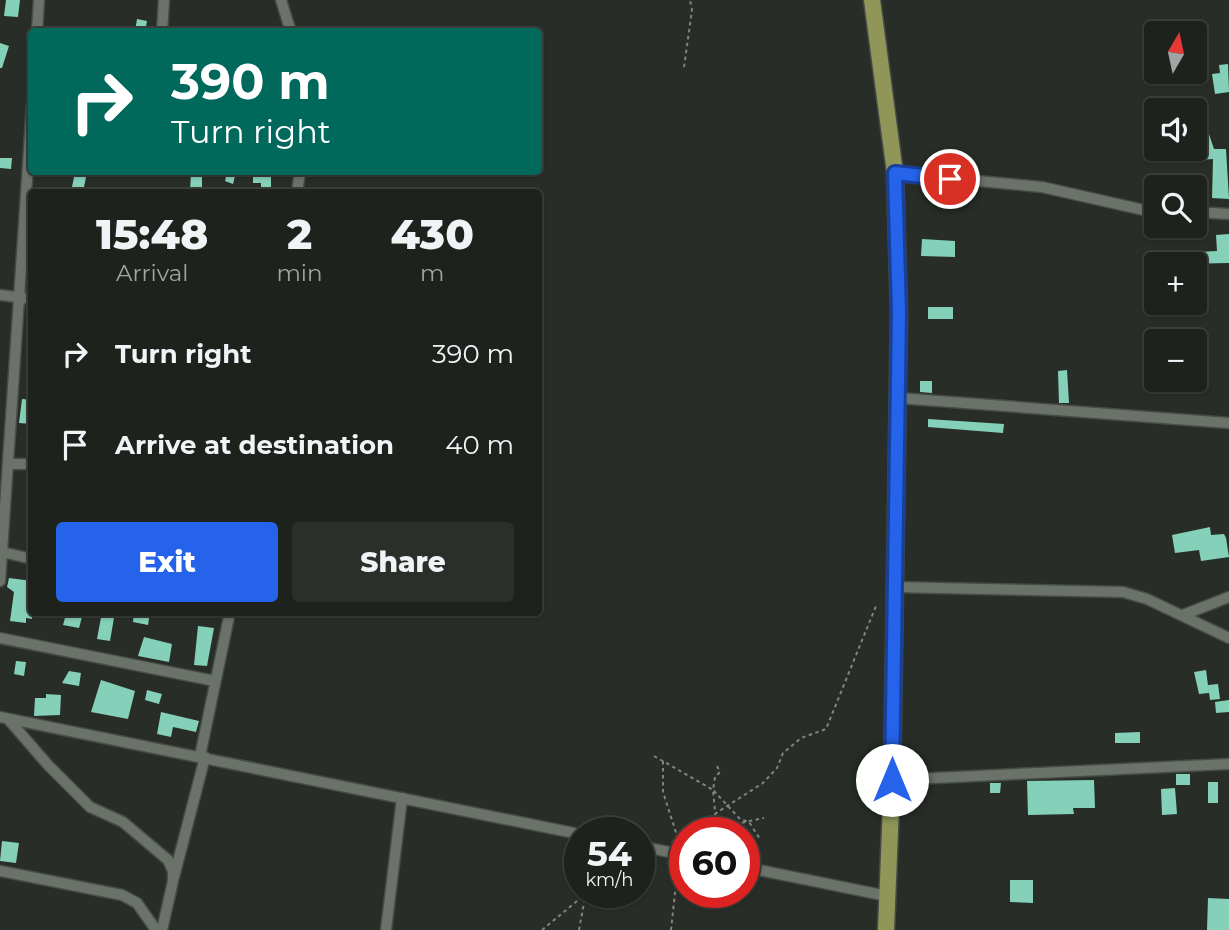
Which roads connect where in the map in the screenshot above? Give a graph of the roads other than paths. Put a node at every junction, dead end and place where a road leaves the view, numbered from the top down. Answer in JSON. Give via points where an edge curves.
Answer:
{"nodes":[{"id":1,"x":39,"y":0,"type":"edge"},
{"id":2,"x":164,"y":0,"type":"edge"},
{"id":3,"x":281,"y":0,"type":"edge"},
{"id":4,"x":872,"y":0,"type":"edge"},
{"id":5,"x":37,"y":28,"type":"edge"},
{"id":6,"x":162,"y":28,"type":"edge"},
{"id":7,"x":290,"y":28,"type":"edge"},
{"id":8,"x":28,"y":156,"type":"edge"},
{"id":9,"x":895,"y":173,"type":"junction"},
{"id":10,"x":1144,"y":210,"type":"edge"},
{"id":11,"x":1207,"y":213,"type":"edge"},
{"id":12,"x":1229,"y":214,"type":"edge"},
{"id":13,"x":0,"y":295,"type":"edge"},
{"id":14,"x":17,"y":297,"type":"junction"},
{"id":15,"x":28,"y":298,"type":"edge"},
{"id":16,"x":898,"y":398,"type":"junction"},
{"id":17,"x":1229,"y":423,"type":"edge"},
{"id":18,"x":8,"y":464,"type":"junction"},
{"id":19,"x":28,"y":464,"type":"edge"},
{"id":20,"x":3,"y":510,"type":"edge"},
{"id":21,"x":2,"y":552,"type":"edge"},
{"id":22,"x":28,"y":558,"type":"edge"},
{"id":23,"x":0,"y":581,"type":"edge"},
{"id":24,"x":893,"y":587,"type":"junction"},
{"id":25,"x":1229,"y":597,"type":"edge"},
{"id":26,"x":1183,"y":614,"type":"junction"},
{"id":27,"x":229,"y":616,"type":"edge"},
{"id":28,"x":0,"y":638,"type":"edge"},
{"id":29,"x":1229,"y":638,"type":"edge"},
{"id":30,"x":215,"y":681,"type":"junction"},
{"id":31,"x":4,"y":718,"type":"edge"},
{"id":32,"x":202,"y":757,"type":"junction"},
{"id":33,"x":1229,"y":764,"type":"edge"},
{"id":34,"x":892,"y":780,"type":"junction"},
{"id":35,"x":402,"y":798,"type":"junction"},
{"id":36,"x":564,"y":831,"type":"edge"},
{"id":37,"x":760,"y":870,"type":"edge"},
{"id":38,"x":0,"y":871,"type":"edge"},
{"id":39,"x":173,"y":881,"type":"junction"},
{"id":40,"x":887,"y":897,"type":"junction"},
{"id":41,"x":156,"y":930,"type":"edge"},
{"id":42,"x":162,"y":930,"type":"edge"},
{"id":43,"x":386,"y":930,"type":"edge"},
{"id":44,"x":886,"y":930,"type":"edge"}],
"edges":[{"from":1,"to":5,"type":"street"},
{"from":2,"to":6,"type":"street"},
{"from":3,"to":7,"type":"street"},
{"from":4,"to":9,"type":"main road"},
{"from":8,"to":14,"type":"street"},
{"from":9,"to":10,"type":"street","via":[[1042,187]]},
{"from":9,"to":16,"type":"main road"},
{"from":11,"to":12,"type":"street"},
{"from":13,"to":14,"type":"street"},
{"from":14,"to":15,"type":"street"},
{"from":14,"to":18,"type":"street"},
{"from":16,"to":17,"type":"street"},
{"from":16,"to":24,"type":"main road"},
{"from":18,"to":19,"type":"street"},
{"from":18,"to":20,"type":"street"},
{"from":20,"to":21,"type":"street"},
{"from":21,"to":22,"type":"street"},
{"from":21,"to":23,"type":"street"},
{"from":24,"to":26,"type":"street","via":[[1123,592]]},
{"from":24,"to":34,"type":"main road"},
{"from":25,"to":26,"type":"street"},
{"from":26,"to":29,"type":"street"},
{"from":27,"to":30,"type":"street"},
{"from":28,"to":30,"type":"street"},
{"from":30,"to":32,"type":"street"},
{"from":31,"to":32,"type":"street"},
{"from":31,"to":39,"type":"street","via":[[90,807],[123,822],[159,851],[168,860]]},
{"from":32,"to":35,"type":"street"},
{"from":32,"to":39,"type":"street","via":[[202,778]]},
{"from":33,"to":34,"type":"street"},
{"from":34,"to":40,"type":"main road"},
{"from":35,"to":36,"type":"street"},
{"from":35,"to":43,"type":"street"},
{"from":37,"to":40,"type":"street"},
{"from":38,"to":41,"type":"street","via":[[122,895],[137,903]]},
{"from":39,"to":42,"type":"street"},
{"from":40,"to":44,"type":"main road"}]}
